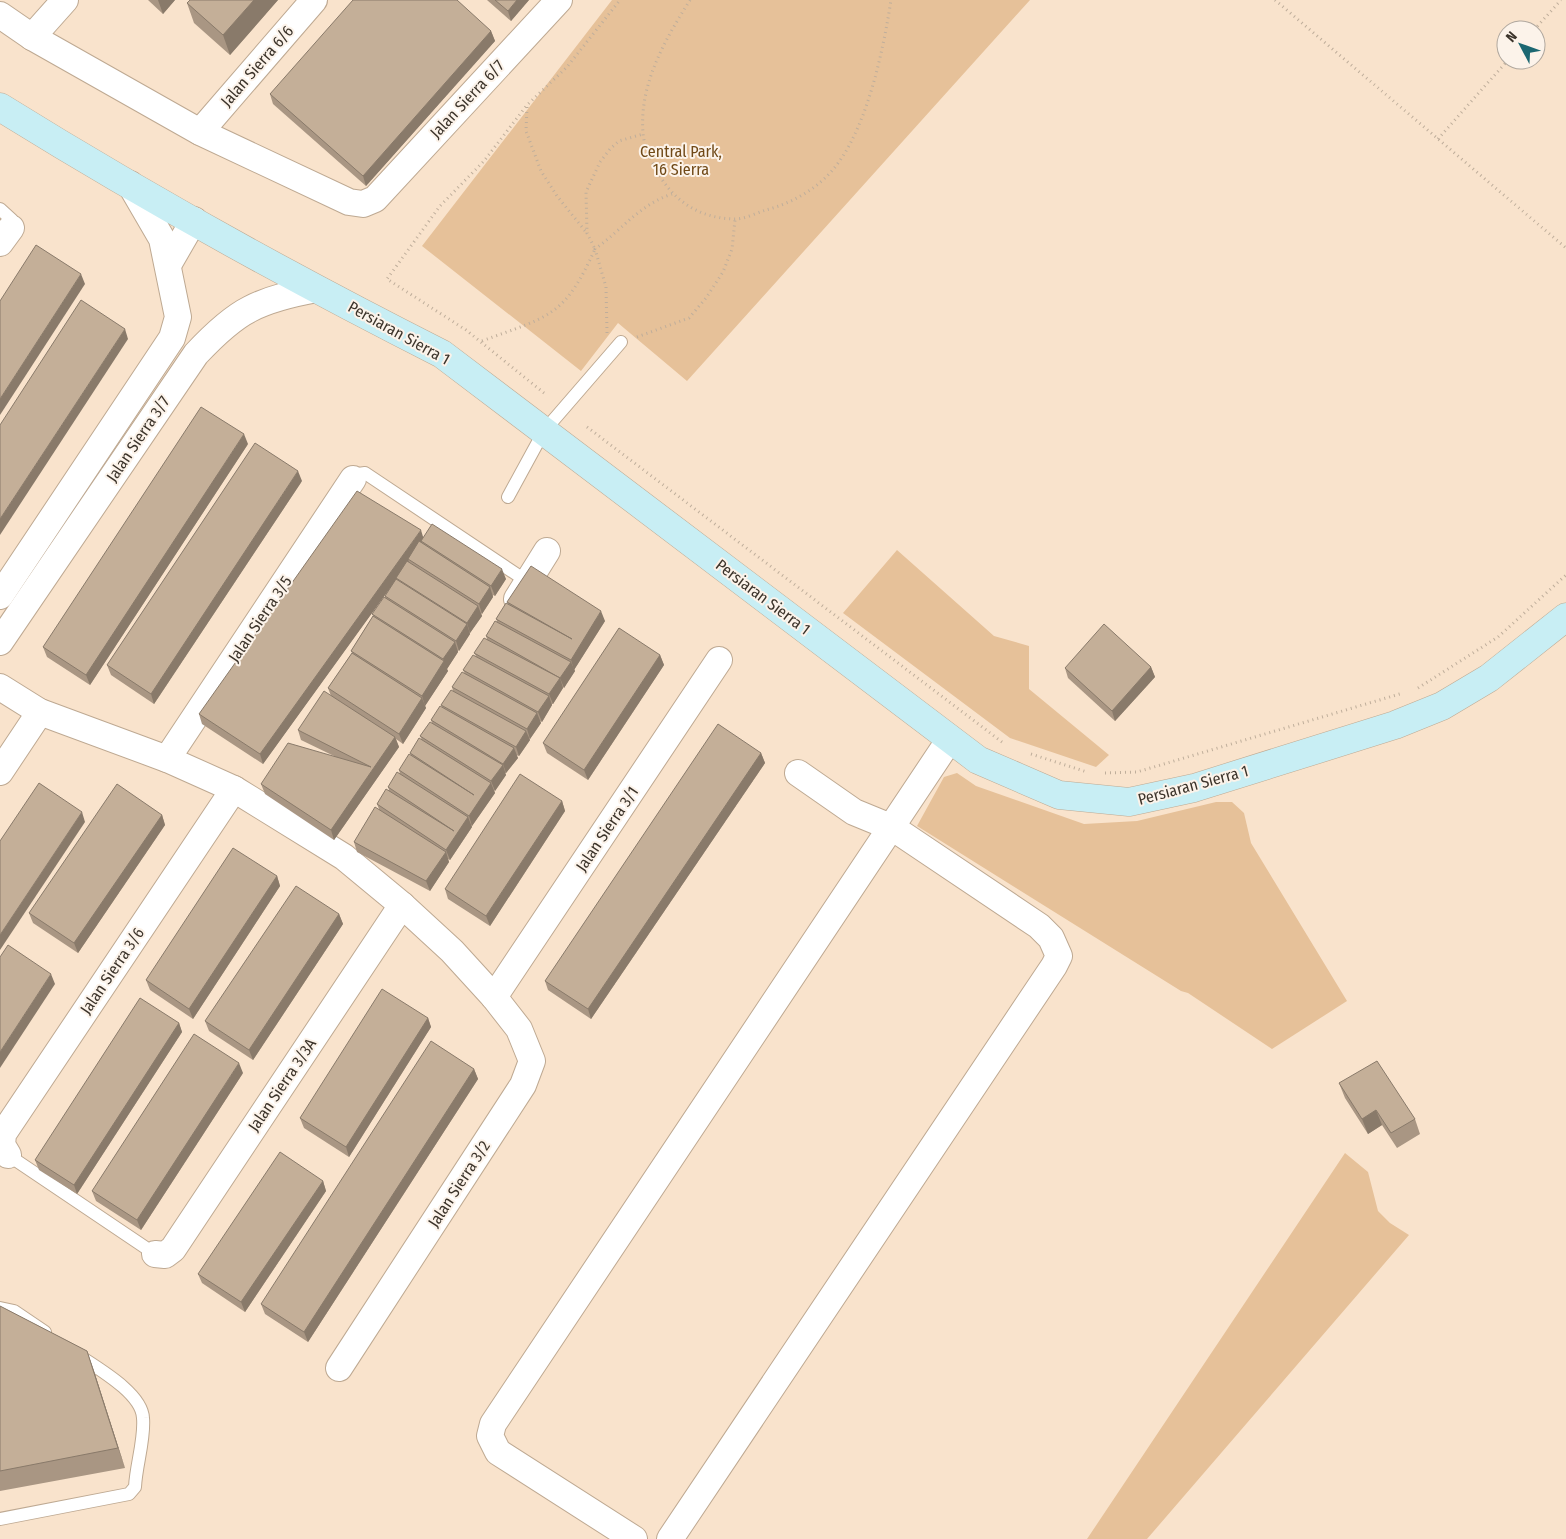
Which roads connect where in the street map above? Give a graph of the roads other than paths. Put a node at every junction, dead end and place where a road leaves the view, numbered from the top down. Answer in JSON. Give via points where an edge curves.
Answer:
{"nodes":[{"id":1,"x":64,"y":0,"type":"edge"},
{"id":2,"x":314,"y":0,"type":"edge"},
{"id":3,"x":559,"y":0,"type":"edge"},
{"id":4,"x":0,"y":15,"type":"edge"},
{"id":5,"x":32,"y":37,"type":"junction"},
{"id":6,"x":0,"y":107,"type":"edge"},
{"id":7,"x":200,"y":132,"type":"junction"},
{"id":8,"x":130,"y":184,"type":"junction"},
{"id":9,"x":194,"y":220,"type":"junction"},
{"id":10,"x":168,"y":265,"type":"junction"},
{"id":11,"x":278,"y":266,"type":"junction"},
{"id":12,"x":318,"y":288,"type":"junction"},
{"id":13,"x":248,"y":309,"type":"junction"},
{"id":14,"x":172,"y":338,"type":"junction"},
{"id":15,"x":621,"y":342,"type":"road end"},
{"id":16,"x":196,"y":354,"type":"junction"},
{"id":17,"x":544,"y":432,"type":"junction"},
{"id":18,"x":108,"y":433,"type":"junction"},
{"id":19,"x":132,"y":447,"type":"junction"},
{"id":20,"x":353,"y":479,"type":"joint"},
{"id":21,"x":508,"y":497,"type":"dead end"},
{"id":22,"x":39,"y":537,"type":"junction"},
{"id":23,"x":547,"y":551,"type":"dead end"},
{"id":24,"x":61,"y":552,"type":"junction"},
{"id":25,"x":528,"y":582,"type":"junction"},
{"id":26,"x":0,"y":596,"type":"edge"},
{"id":27,"x":1566,"y":617,"type":"edge"},
{"id":28,"x":501,"y":623,"type":"edge"},
{"id":29,"x":0,"y":642,"type":"edge"},
{"id":30,"x":719,"y":660,"type":"dead end"},
{"id":31,"x":0,"y":687,"type":"edge"},
{"id":32,"x":40,"y":712,"type":"junction"},
{"id":33,"x":950,"y":739,"type":"junction"},
{"id":34,"x":167,"y":759,"type":"junction"},
{"id":35,"x":0,"y":772,"type":"edge"},
{"id":36,"x":798,"y":773,"type":"dead end"},
{"id":37,"x":234,"y":789,"type":"junction"},
{"id":38,"x":893,"y":828,"type":"junction"},
{"id":39,"x":402,"y":904,"type":"junction"},
{"id":40,"x":494,"y":997,"type":"junction"},
{"id":41,"x":8,"y":1156,"type":"joint"},
{"id":42,"x":155,"y":1254,"type":"joint"},
{"id":43,"x":0,"y":1308,"type":"edge"},
{"id":44,"x":53,"y":1338,"type":"edge"},
{"id":45,"x":69,"y":1349,"type":"edge"},
{"id":46,"x":339,"y":1368,"type":"dead end"},
{"id":47,"x":0,"y":1519,"type":"edge"},
{"id":48,"x":634,"y":1539,"type":"edge"},
{"id":49,"x":670,"y":1539,"type":"edge"}],
"edges":[{"from":1,"to":5,"type":"street"},
{"from":2,"to":7,"type":"street","name":"Jalan Sierra 6/6"},
{"from":3,"to":7,"type":"street","name":"Jalan Sierra 6/7","via":[[375,199],[363,204],[349,202]]},
{"from":4,"to":5,"type":"street"},
{"from":5,"to":7,"type":"street"},
{"from":6,"to":8,"type":"street","name":"Persiaran Sierra 1"},
{"from":8,"to":9,"type":"street","name":"Persiaran Sierra 1"},
{"from":8,"to":10,"type":"street","name":"Jalan Sierra 3/7","via":[[162,239]]},
{"from":9,"to":10,"type":"street"},
{"from":9,"to":11,"type":"street","name":"Persiaran Sierra 1"},
{"from":10,"to":14,"type":"street","name":"Jalan Sierra 3/7","via":[[178,317]]},
{"from":11,"to":12,"type":"street","name":"Persiaran Sierra 1"},
{"from":11,"to":13,"type":"street"},
{"from":12,"to":13,"type":"street","name":"Jalan Sierra 3/7"},
{"from":12,"to":17,"type":"street","name":"Persiaran Sierra 1","via":[[442,354]]},
{"from":13,"to":16,"type":"street","name":"Jalan Sierra 3/7"},
{"from":14,"to":16,"type":"street"},
{"from":14,"to":18,"type":"street","name":"Jalan Sierra 3/7"},
{"from":15,"to":17,"type":"lane"},
{"from":16,"to":19,"type":"street","name":"Jalan Sierra 3/7"},
{"from":17,"to":21,"type":"lane"},
{"from":17,"to":33,"type":"street","name":"Persiaran Sierra 1"},
{"from":18,"to":19,"type":"street"},
{"from":18,"to":22,"type":"street","name":"Jalan Sierra 3/7"},
{"from":19,"to":24,"type":"street","name":"Jalan Sierra 3/7"},
{"from":20,"to":25,"type":"lane","via":[[365,473]]},
{"from":20,"to":34,"type":"street","name":"Jalan Sierra 3/5"},
{"from":22,"to":24,"type":"street"},
{"from":22,"to":26,"type":"street","name":"Jalan Sierra 3/7"},
{"from":23,"to":25,"type":"street"},
{"from":24,"to":29,"type":"street","name":"Jalan Sierra 3/7"},
{"from":25,"to":28,"type":"street"},
{"from":27,"to":33,"type":"street","name":"Persiaran Sierra 1","via":[[1489,678],[1442,706],[1395,725],[1194,788],[1129,802],[1059,795],[978,760]]},
{"from":30,"to":40,"type":"street","name":"Jalan Sierra 3/1"},
{"from":31,"to":32,"type":"street","name":"Jalan Sierra 3/2"},
{"from":32,"to":34,"type":"street","name":"Jalan Sierra 3/2"},
{"from":32,"to":35,"type":"street"},
{"from":33,"to":38,"type":"street"},
{"from":34,"to":37,"type":"street","name":"Jalan Sierra 3/2"},
{"from":36,"to":38,"type":"street","via":[[854,812]]},
{"from":37,"to":39,"type":"street","name":"Jalan Sierra 3/2","via":[[350,849]]},
{"from":37,"to":41,"type":"street","name":"Jalan Sierra 3/6","via":[[4,1134],[2,1145]]},
{"from":38,"to":48,"type":"street","via":[[493,1424],[490,1436],[498,1452]]},
{"from":38,"to":49,"type":"street","via":[[1039,926],[1051,938],[1058,956]]},
{"from":39,"to":40,"type":"street","name":"Jalan Sierra 3/2"},
{"from":39,"to":42,"type":"street","name":"Jalan Sierra 3/3A","via":[[173,1249],[165,1254]]},
{"from":40,"to":46,"type":"street","name":"Jalan Sierra 3/2","via":[[519,1029],[532,1061],[523,1085]]},
{"from":41,"to":42,"type":"lane"},
{"from":43,"to":44,"type":"lane","via":[[14,1310]]},
{"from":45,"to":47,"type":"lane","via":[[124,1387],[143,1416],[135,1487],[129,1494]]}]}
